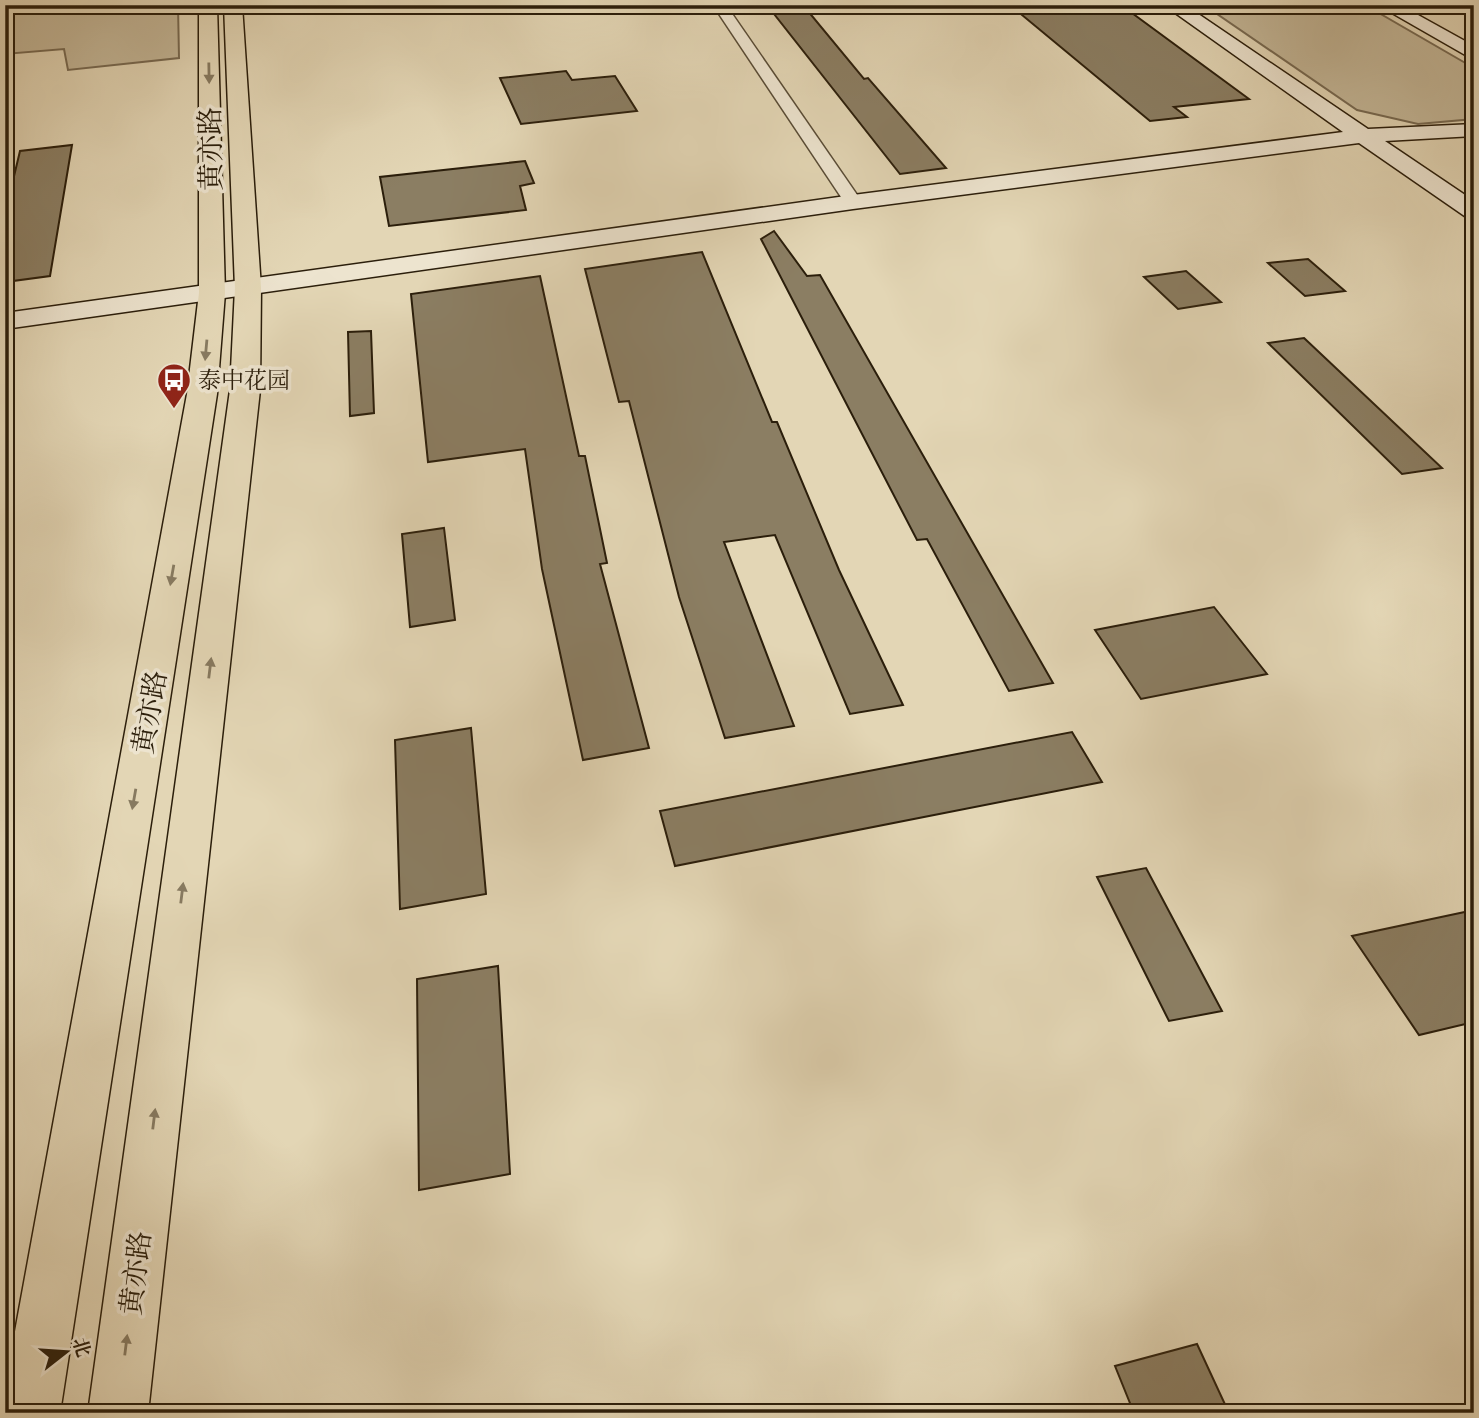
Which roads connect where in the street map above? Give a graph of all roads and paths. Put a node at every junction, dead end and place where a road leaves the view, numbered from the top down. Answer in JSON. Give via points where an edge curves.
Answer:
{"nodes":[{"id":1,"x":208,"y":5,"type":"edge"},
{"id":2,"x":233,"y":5,"type":"edge"},
{"id":3,"x":719,"y":5,"type":"edge"},
{"id":4,"x":1173,"y":5,"type":"edge"},
{"id":5,"x":1387,"y":5,"type":"edge"},
{"id":6,"x":1474,"y":54,"type":"edge"},
{"id":7,"x":1474,"y":130,"type":"edge"},
{"id":8,"x":1360,"y":136,"type":"junction"},
{"id":9,"x":853,"y":202,"type":"junction"},
{"id":10,"x":1474,"y":212,"type":"edge"},
{"id":11,"x":230,"y":291,"type":"junction"},
{"id":12,"x":5,"y":321,"type":"edge"},
{"id":13,"x":30,"y":1413,"type":"edge"},
{"id":14,"x":118,"y":1413,"type":"edge"}],
"edges":[{"from":1,"to":11,"type":"main road","name":"黄亦路","one_way":true},
{"from":2,"to":11,"type":"main road","name":"黄亦路"},
{"from":3,"to":9,"type":"street"},
{"from":4,"to":8,"type":"street"},
{"from":5,"to":6,"type":"street"},
{"from":7,"to":8,"type":"street"},
{"from":8,"to":9,"type":"street"},
{"from":8,"to":10,"type":"street"},
{"from":9,"to":11,"type":"street"},
{"from":11,"to":12,"type":"street"},
{"from":11,"to":13,"type":"main road","name":"黄亦路","one_way":true,"via":[[200,407]]},
{"from":14,"to":11,"type":"main road","name":"黄亦路","one_way":true,"via":[[245,390]]}]}
